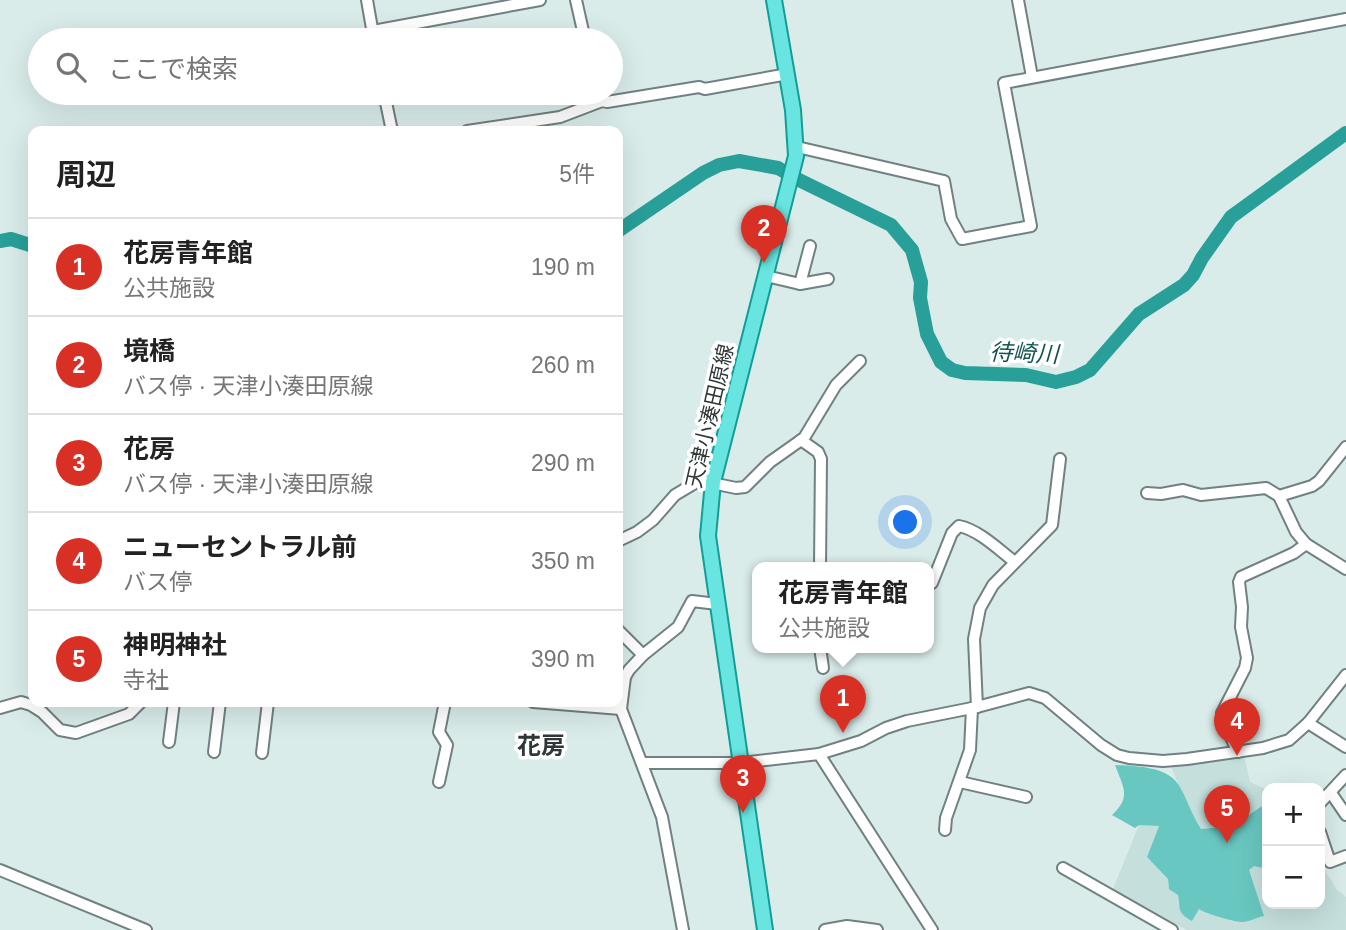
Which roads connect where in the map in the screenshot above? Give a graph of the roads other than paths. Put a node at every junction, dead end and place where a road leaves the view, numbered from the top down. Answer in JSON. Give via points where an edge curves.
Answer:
{"nodes":[{"id":1,"x":367,"y":0,"type":"edge"},
{"id":2,"x":540,"y":0,"type":"edge"},
{"id":3,"x":576,"y":0,"type":"edge"},
{"id":4,"x":774,"y":0,"type":"edge"},
{"id":5,"x":1018,"y":0,"type":"edge"},
{"id":6,"x":1346,"y":19,"type":"edge"},
{"id":7,"x":372,"y":28,"type":"edge"},
{"id":8,"x":410,"y":28,"type":"edge"},
{"id":9,"x":582,"y":28,"type":"edge"},
{"id":10,"x":788,"y":74,"type":"junction"},
{"id":11,"x":1032,"y":77,"type":"junction"},
{"id":12,"x":623,"y":99,"type":"edge"},
{"id":13,"x":387,"y":105,"type":"edge"},
{"id":14,"x":583,"y":105,"type":"edge"},
{"id":15,"x":391,"y":126,"type":"edge"},
{"id":16,"x":500,"y":126,"type":"edge"},
{"id":17,"x":797,"y":147,"type":"junction"},
{"id":18,"x":810,"y":246,"type":"dead end"},
{"id":19,"x":766,"y":276,"type":"junction"},
{"id":20,"x":828,"y":279,"type":"dead end"},
{"id":21,"x":800,"y":284,"type":"junction"},
{"id":22,"x":860,"y":361,"type":"dead end"},
{"id":23,"x":800,"y":440,"type":"junction"},
{"id":24,"x":1346,"y":447,"type":"edge"},
{"id":25,"x":1060,"y":459,"type":"dead end"},
{"id":26,"x":713,"y":482,"type":"junction"},
{"id":27,"x":1147,"y":493,"type":"dead end"},
{"id":28,"x":1279,"y":496,"type":"junction"},
{"id":29,"x":623,"y":538,"type":"edge"},
{"id":30,"x":1306,"y":544,"type":"junction"},
{"id":31,"x":820,"y":562,"type":"edge"},
{"id":32,"x":1015,"y":562,"type":"junction"},
{"id":33,"x":1346,"y":569,"type":"edge"},
{"id":34,"x":934,"y":578,"type":"edge"},
{"id":35,"x":717,"y":604,"type":"junction"},
{"id":36,"x":623,"y":635,"type":"edge"},
{"id":37,"x":821,"y":653,"type":"edge"},
{"id":38,"x":643,"y":655,"type":"junction"},
{"id":39,"x":823,"y":668,"type":"dead end"},
{"id":40,"x":1346,"y":675,"type":"edge"},
{"id":41,"x":623,"y":693,"type":"edge"},
{"id":42,"x":28,"y":704,"type":"edge"},
{"id":43,"x":34,"y":707,"type":"edge"},
{"id":44,"x":136,"y":707,"type":"edge"},
{"id":45,"x":173,"y":707,"type":"edge"},
{"id":46,"x":219,"y":707,"type":"edge"},
{"id":47,"x":267,"y":707,"type":"edge"},
{"id":48,"x":444,"y":707,"type":"edge"},
{"id":49,"x":596,"y":707,"type":"edge"},
{"id":50,"x":0,"y":708,"type":"edge"},
{"id":51,"x":975,"y":708,"type":"junction"},
{"id":52,"x":621,"y":709,"type":"joint"},
{"id":53,"x":1308,"y":723,"type":"junction"},
{"id":54,"x":169,"y":742,"type":"dead end"},
{"id":55,"x":1346,"y":747,"type":"edge"},
{"id":56,"x":214,"y":752,"type":"dead end"},
{"id":57,"x":1238,"y":752,"type":"junction"},
{"id":58,"x":262,"y":753,"type":"dead end"},
{"id":59,"x":819,"y":754,"type":"junction"},
{"id":60,"x":642,"y":763,"type":"junction"},
{"id":61,"x":741,"y":763,"type":"junction"},
{"id":62,"x":1346,"y":775,"type":"edge"},
{"id":63,"x":439,"y":782,"type":"dead end"},
{"id":64,"x":960,"y":782,"type":"junction"},
{"id":65,"x":1331,"y":793,"type":"junction"},
{"id":66,"x":1026,"y":797,"type":"dead end"},
{"id":67,"x":1325,"y":798,"type":"edge"},
{"id":68,"x":1346,"y":815,"type":"edge"},
{"id":69,"x":945,"y":830,"type":"dead end"},
{"id":70,"x":1325,"y":846,"type":"edge"},
{"id":71,"x":1346,"y":856,"type":"edge"},
{"id":72,"x":1063,"y":868,"type":"dead end"},
{"id":73,"x":0,"y":870,"type":"edge"},
{"id":74,"x":146,"y":930,"type":"edge"},
{"id":75,"x":683,"y":930,"type":"edge"},
{"id":76,"x":765,"y":930,"type":"edge"},
{"id":77,"x":825,"y":930,"type":"edge"},
{"id":78,"x":877,"y":930,"type":"edge"},
{"id":79,"x":932,"y":930,"type":"edge"},
{"id":80,"x":1172,"y":930,"type":"edge"}],
"edges":[{"from":1,"to":7,"type":"street"},
{"from":2,"to":8,"type":"street"},
{"from":3,"to":9,"type":"street"},
{"from":4,"to":10,"type":"main road","name":"天津小湊田原線"},
{"from":5,"to":11,"type":"street"},
{"from":6,"to":11,"type":"street"},
{"from":10,"to":12,"type":"street"},
{"from":10,"to":17,"type":"main road","name":"天津小湊田原線"},
{"from":11,"to":17,"type":"street","via":[[1004,83],[1031,226],[962,239],[951,219],[944,181]]},
{"from":13,"to":15,"type":"street"},
{"from":14,"to":16,"type":"street","via":[[559,117]]},
{"from":17,"to":19,"type":"main road","name":"天津小湊田原線"},
{"from":18,"to":21,"type":"street"},
{"from":19,"to":21,"type":"street"},
{"from":19,"to":26,"type":"main road","name":"天津小湊田原線"},
{"from":20,"to":21,"type":"street"},
{"from":22,"to":23,"type":"street","via":[[836,385]]},
{"from":23,"to":26,"type":"street","via":[[745,487]]},
{"from":23,"to":31,"type":"street","via":[[821,459]]},
{"from":24,"to":28,"type":"street","via":[[1319,481]]},
{"from":25,"to":32,"type":"street","via":[[1052,525]]},
{"from":26,"to":29,"type":"street","via":[[695,483],[675,495],[653,520]]},
{"from":26,"to":35,"type":"main road","name":"天津小湊田原線","via":[[708,536]]},
{"from":27,"to":28,"type":"street","via":[[1183,490],[1201,495],[1266,488]]},
{"from":28,"to":30,"type":"street"},
{"from":30,"to":33,"type":"street"},
{"from":30,"to":57,"type":"street","via":[[1239,582],[1247,658],[1222,713]]},
{"from":32,"to":34,"type":"street","via":[[959,526]]},
{"from":32,"to":51,"type":"street","via":[[989,591],[976,619]]},
{"from":35,"to":38,"type":"street","via":[[692,601],[678,627]]},
{"from":35,"to":61,"type":"main road","name":"天津小湊田原線"},
{"from":36,"to":38,"type":"street"},
{"from":37,"to":39,"type":"street"},
{"from":38,"to":41,"type":"street","via":[[625,677]]},
{"from":40,"to":53,"type":"street"},
{"from":42,"to":50,"type":"street"},
{"from":43,"to":44,"type":"street","via":[[60,730],[76,733],[130,714]]},
{"from":45,"to":54,"type":"street"},
{"from":46,"to":56,"type":"street"},
{"from":47,"to":58,"type":"street"},
{"from":48,"to":63,"type":"street","via":[[439,732],[447,745]]},
{"from":49,"to":52,"type":"street"},
{"from":51,"to":57,"type":"street","via":[[1036,694],[1108,750],[1129,758],[1163,761]]},
{"from":51,"to":59,"type":"street","via":[[907,720]]},
{"from":51,"to":64,"type":"street"},
{"from":52,"to":60,"type":"street"},
{"from":53,"to":55,"type":"street"},
{"from":53,"to":57,"type":"street","via":[[1281,743]]},
{"from":59,"to":61,"type":"street"},
{"from":59,"to":79,"type":"street"},
{"from":60,"to":61,"type":"street"},
{"from":60,"to":75,"type":"street","via":[[662,817]]},
{"from":61,"to":76,"type":"main road","name":"天津小湊田原線"},
{"from":62,"to":65,"type":"street"},
{"from":64,"to":66,"type":"street"},
{"from":64,"to":69,"type":"street"},
{"from":65,"to":67,"type":"street"},
{"from":65,"to":68,"type":"street"},
{"from":70,"to":71,"type":"street","via":[[1330,862]]},
{"from":72,"to":80,"type":"street"},
{"from":73,"to":74,"type":"street"},
{"from":77,"to":78,"type":"street","via":[[847,926]]}]}
